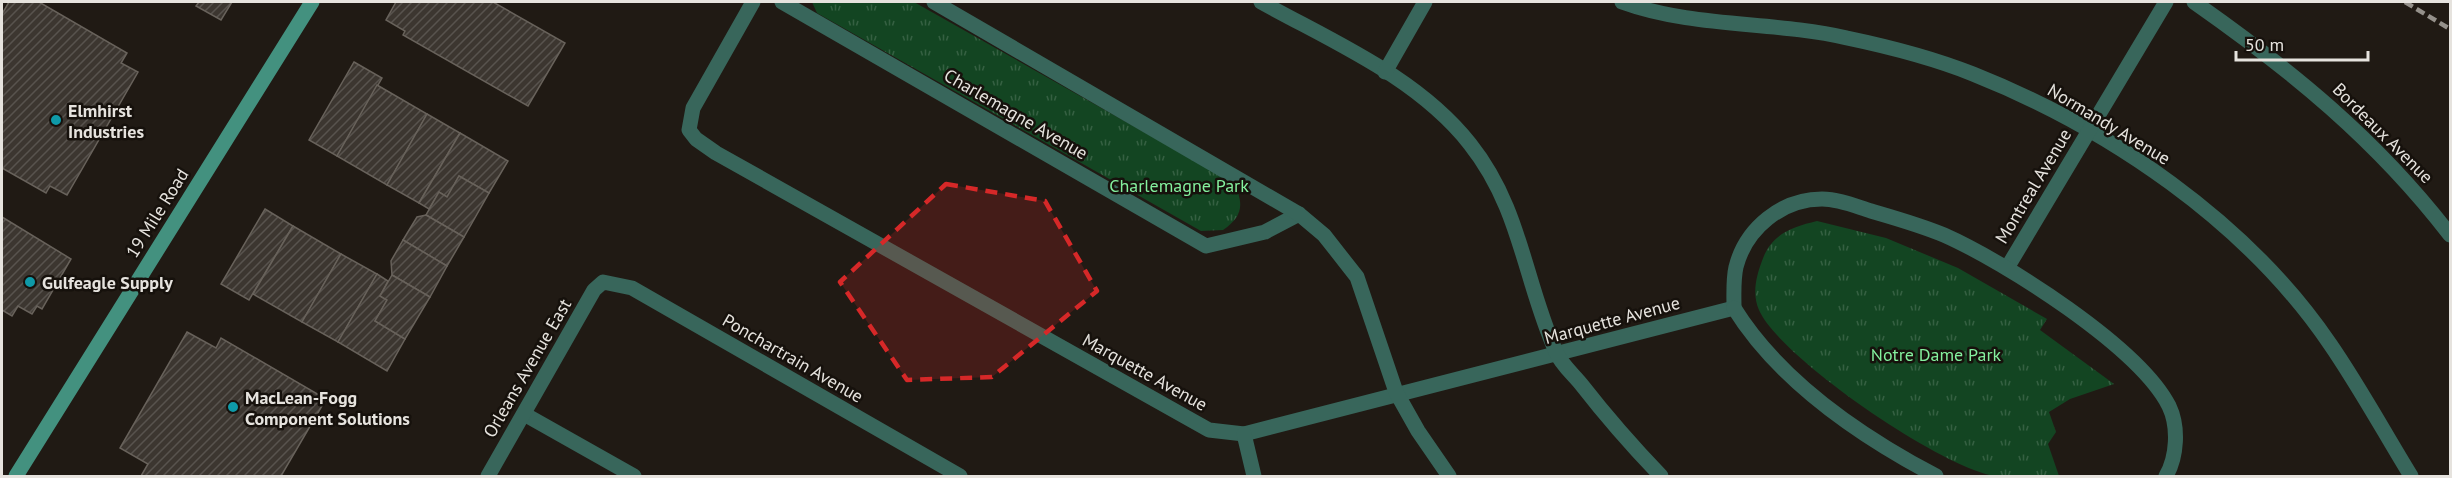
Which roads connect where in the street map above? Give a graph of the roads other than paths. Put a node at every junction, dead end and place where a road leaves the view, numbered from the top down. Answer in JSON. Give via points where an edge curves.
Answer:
{"nodes":[{"id":1,"x":312,"y":2,"type":"edge"},
{"id":2,"x":753,"y":2,"type":"edge"},
{"id":3,"x":782,"y":2,"type":"edge"},
{"id":4,"x":934,"y":2,"type":"edge"},
{"id":5,"x":1261,"y":2,"type":"edge"},
{"id":6,"x":1425,"y":2,"type":"edge"},
{"id":7,"x":1622,"y":2,"type":"edge"},
{"id":8,"x":2166,"y":2,"type":"edge"},
{"id":9,"x":2194,"y":2,"type":"edge"},
{"id":10,"x":1385,"y":72,"type":"junction"},
{"id":11,"x":2089,"y":130,"type":"junction"},
{"id":12,"x":1299,"y":214,"type":"junction"},
{"id":13,"x":2451,"y":235,"type":"edge"},
{"id":14,"x":2007,"y":268,"type":"junction"},
{"id":15,"x":603,"y":282,"type":"joint"},
{"id":16,"x":1734,"y":308,"type":"junction"},
{"id":17,"x":1557,"y":355,"type":"junction"},
{"id":18,"x":1396,"y":393,"type":"junction"},
{"id":19,"x":524,"y":414,"type":"junction"},
{"id":20,"x":1244,"y":434,"type":"junction"},
{"id":21,"x":16,"y":477,"type":"edge"},
{"id":22,"x":488,"y":477,"type":"edge"},
{"id":23,"x":634,"y":477,"type":"edge"},
{"id":24,"x":960,"y":477,"type":"edge"},
{"id":25,"x":1254,"y":477,"type":"edge"},
{"id":26,"x":1449,"y":477,"type":"edge"},
{"id":27,"x":1661,"y":477,"type":"edge"},
{"id":28,"x":1936,"y":477,"type":"edge"},
{"id":29,"x":2166,"y":477,"type":"edge"},
{"id":30,"x":2411,"y":477,"type":"edge"}],
"edges":[{"from":1,"to":21,"type":"street","name":"19 Mile Road"},
{"from":2,"to":20,"type":"street","name":"Marquette Avenue","via":[[693,108],[689,130],[696,139],[1194,423],[1209,430]]},
{"from":3,"to":12,"type":"street","name":"Charlemagne Avenue","via":[[1206,246],[1265,232]]},
{"from":4,"to":12,"type":"street"},
{"from":5,"to":10,"type":"street"},
{"from":6,"to":10,"type":"street"},
{"from":7,"to":11,"type":"street","name":"Normandy Avenue","via":[[1662,13],[1791,27],[1916,55],[1973,74]]},
{"from":8,"to":11,"type":"street","name":"Montreal Avenue"},
{"from":9,"to":13,"type":"street","name":"Bordeaux Avenue","via":[[2291,72],[2349,122]]},
{"from":10,"to":17,"type":"street","via":[[1402,81],[1469,142],[1496,184],[1522,245],[1539,309]]},
{"from":11,"to":14,"type":"street","name":"Montreal Avenue"},
{"from":11,"to":30,"type":"street","name":"Normandy Avenue","via":[[2196,202],[2262,264],[2330,343]]},
{"from":12,"to":18,"type":"street","via":[[1324,235],[1357,277]]},
{"from":14,"to":16,"type":"street","via":[[1943,235],[1892,217],[1836,200],[1805,201],[1775,212],[1747,242],[1736,269]]},
{"from":14,"to":29,"type":"street","via":[[2083,321],[2132,360],[2158,387],[2175,428],[2175,447]]},
{"from":15,"to":19,"type":"street","name":"Orleans Avenue East","via":[[594,290]]},
{"from":15,"to":24,"type":"street","name":"Ponchartrain Avenue","via":[[632,288]]},
{"from":16,"to":17,"type":"street","name":"Marquette Avenue"},
{"from":16,"to":28,"type":"street","via":[[1776,363],[1807,390],[1873,439]]},
{"from":17,"to":18,"type":"street","name":"Marquette Avenue"},
{"from":17,"to":27,"type":"street","via":[[1621,435]]},
{"from":18,"to":20,"type":"street","name":"Marquette Avenue"},
{"from":18,"to":26,"type":"street"},
{"from":19,"to":22,"type":"street","name":"Orleans Avenue East"},
{"from":19,"to":23,"type":"street"},
{"from":20,"to":25,"type":"street"}]}
